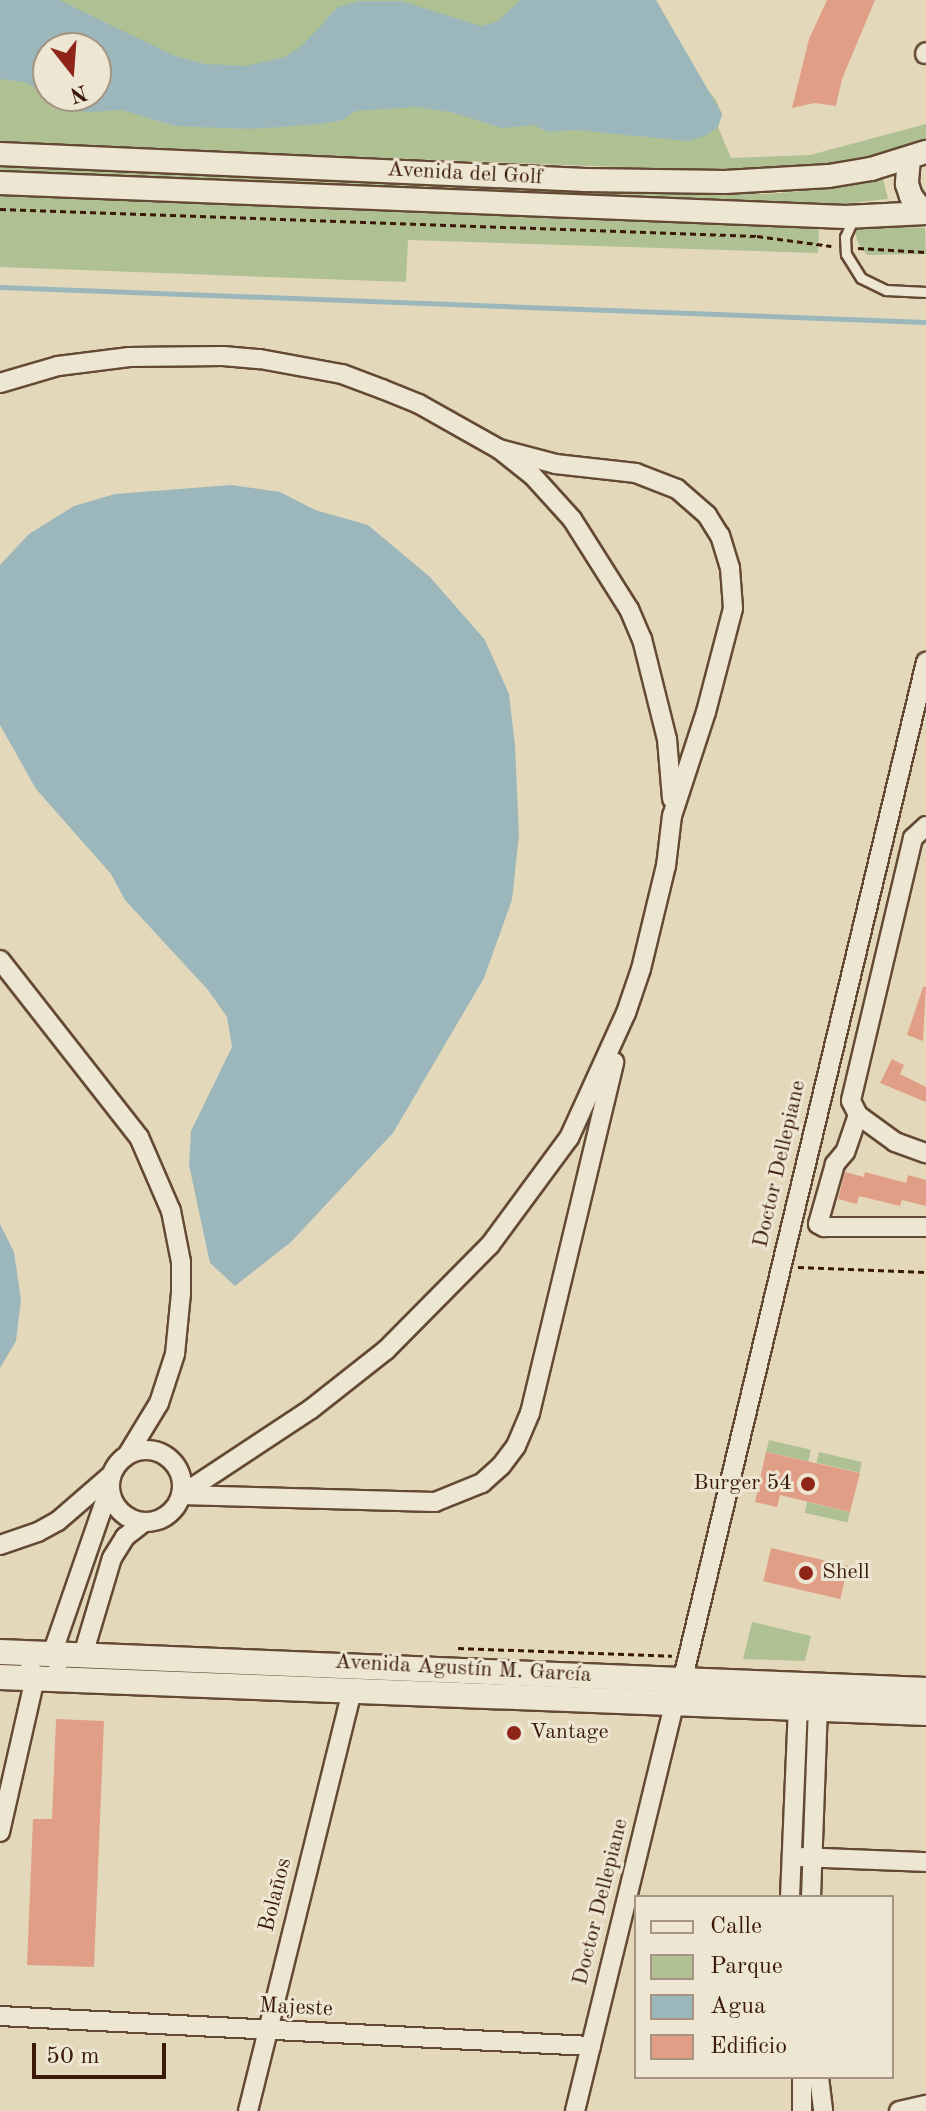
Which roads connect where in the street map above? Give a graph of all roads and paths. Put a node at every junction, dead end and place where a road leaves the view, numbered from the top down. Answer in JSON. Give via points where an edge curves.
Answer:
{"nodes":[{"id":1,"x":0,"y":154,"type":"edge"},
{"id":2,"x":918,"y":155,"type":"edge"},
{"id":3,"x":0,"y":183,"type":"edge"},
{"id":4,"x":0,"y":209,"type":"edge"},
{"id":5,"x":925,"y":213,"type":"edge"},
{"id":6,"x":854,"y":217,"type":"junction"},
{"id":7,"x":846,"y":247,"type":"junction"},
{"id":8,"x":926,"y":252,"type":"edge"},
{"id":9,"x":926,"y":292,"type":"edge"},
{"id":10,"x":0,"y":383,"type":"edge"},
{"id":11,"x":499,"y":449,"type":"junction"},
{"id":12,"x":577,"y":467,"type":"junction"},
{"id":13,"x":554,"y":496,"type":"junction"},
{"id":14,"x":926,"y":662,"type":"edge"},
{"id":15,"x":665,"y":729,"type":"junction"},
{"id":16,"x":700,"y":729,"type":"junction"},
{"id":17,"x":672,"y":816,"type":"junction"},
{"id":18,"x":926,"y":826,"type":"edge"},
{"id":19,"x":0,"y":960,"type":"edge"},
{"id":20,"x":626,"y":1013,"type":"junction"},
{"id":21,"x":858,"y":1115,"type":"junction"},
{"id":22,"x":926,"y":1153,"type":"edge"},
{"id":23,"x":552,"y":1161,"type":"junction"},
{"id":24,"x":586,"y":1180,"type":"junction"},
{"id":25,"x":926,"y":1227,"type":"edge"},
{"id":26,"x":780,"y":1266,"type":"junction"},
{"id":27,"x":926,"y":1272,"type":"edge"},
{"id":28,"x":128,"y":1454,"type":"junction"},
{"id":29,"x":235,"y":1460,"type":"junction"},
{"id":30,"x":110,"y":1482,"type":"junction"},
{"id":31,"x":181,"y":1495,"type":"junction"},
{"id":32,"x":242,"y":1497,"type":"junction"},
{"id":33,"x":144,"y":1522,"type":"junction"},
{"id":34,"x":0,"y":1545,"type":"edge"},
{"id":35,"x":70,"y":1602,"type":"junction"},
{"id":36,"x":97,"y":1607,"type":"junction"},
{"id":37,"x":12,"y":1653,"type":"edge"},
{"id":38,"x":52,"y":1654,"type":"junction"},
{"id":39,"x":83,"y":1655,"type":"junction"},
{"id":40,"x":0,"y":1677,"type":"edge"},
{"id":41,"x":35,"y":1678,"type":"junction"},
{"id":42,"x":683,"y":1678,"type":"junction"},
{"id":43,"x":69,"y":1679,"type":"junction"},
{"id":44,"x":926,"y":1690,"type":"edge"},
{"id":45,"x":352,"y":1692,"type":"junction"},
{"id":46,"x":674,"y":1705,"type":"junction"},
{"id":47,"x":808,"y":1709,"type":"junction"},
{"id":48,"x":926,"y":1713,"type":"edge"},
{"id":49,"x":0,"y":1832,"type":"edge"},
{"id":50,"x":792,"y":1857,"type":"junction"},
{"id":51,"x":813,"y":1857,"type":"junction"},
{"id":52,"x":926,"y":1862,"type":"edge"},
{"id":53,"x":790,"y":1895,"type":"edge"},
{"id":54,"x":811,"y":1895,"type":"edge"},
{"id":55,"x":0,"y":2016,"type":"edge"},
{"id":56,"x":268,"y":2031,"type":"junction"},
{"id":57,"x":591,"y":2046,"type":"junction"},
{"id":58,"x":802,"y":2079,"type":"edge"},
{"id":59,"x":819,"y":2079,"type":"edge"},
{"id":60,"x":926,"y":2105,"type":"edge"},
{"id":61,"x":248,"y":2111,"type":"edge"},
{"id":62,"x":575,"y":2111,"type":"edge"},
{"id":63,"x":805,"y":2111,"type":"edge"},
{"id":64,"x":822,"y":2111,"type":"edge"},
{"id":65,"x":899,"y":2111,"type":"edge"}],
"edges":[{"from":1,"to":2,"type":"street","name":"Avenida del Golf","via":[[725,182],[829,176]]},
{"from":2,"to":5,"type":"street","via":[[906,172],[911,196]]},
{"from":3,"to":6,"type":"street","name":"Avenida del Golf"},
{"from":4,"to":7,"type":"path","via":[[757,236]]},
{"from":5,"to":6,"type":"street","name":"Avenida del Golf"},
{"from":6,"to":7,"type":"lane"},
{"from":7,"to":8,"type":"path"},
{"from":7,"to":9,"type":"lane","via":[[850,265],[874,287]]},
{"from":10,"to":11,"type":"street","via":[[44,368],[129,357],[260,359],[342,374],[382,389]]},
{"from":11,"to":12,"type":"street"},
{"from":11,"to":13,"type":"street"},
{"from":12,"to":13,"type":"street","via":[[560,476]]},
{"from":12,"to":16,"type":"street","via":[[636,473],[677,489],[707,515],[720,536],[730,568],[733,608]]},
{"from":13,"to":15,"type":"street","via":[[629,609]]},
{"from":14,"to":26,"type":"street","name":"Doctor Dellepiane"},
{"from":15,"to":16,"type":"street","via":[[686,738]]},
{"from":15,"to":17,"type":"street"},
{"from":16,"to":17,"type":"street"},
{"from":17,"to":20,"type":"street","via":[[654,916]]},
{"from":18,"to":21,"type":"street","via":[[913,838],[860,1061],[851,1101]]},
{"from":19,"to":28,"type":"street","via":[[139,1137],[171,1211],[181,1262],[178,1338],[159,1403]]},
{"from":20,"to":23,"type":"street","via":[[589,1098]]},
{"from":20,"to":24,"type":"street"},
{"from":21,"to":22,"type":"street","via":[[895,1142]]},
{"from":21,"to":25,"type":"street","via":[[835,1164],[818,1224]]},
{"from":23,"to":24,"type":"street","via":[[578,1166]]},
{"from":23,"to":29,"type":"street","via":[[490,1245],[415,1323],[311,1409]]},
{"from":24,"to":32,"type":"street","via":[[530,1413],[501,1466],[472,1488],[435,1502]]},
{"from":26,"to":27,"type":"path"},
{"from":26,"to":42,"type":"street","name":"Doctor Dellepiane"},
{"from":28,"to":30,"type":"street"},
{"from":28,"to":31,"type":"street","via":[[163,1454],[179,1471]]},
{"from":29,"to":31,"type":"street"},
{"from":29,"to":32,"type":"street","via":[[228,1480]]},
{"from":30,"to":33,"type":"street","via":[[124,1515]]},
{"from":30,"to":34,"type":"street","via":[[58,1521]]},
{"from":30,"to":35,"type":"street"},
{"from":31,"to":32,"type":"street"},
{"from":31,"to":33,"type":"street","via":[[167,1515]]},
{"from":33,"to":36,"type":"street","via":[[125,1537],[112,1558]]},
{"from":35,"to":36,"type":"street"},
{"from":35,"to":38,"type":"street"},
{"from":36,"to":39,"type":"street"},
{"from":37,"to":38,"type":"main road","name":"Avenida Agustín M. García"},
{"from":37,"to":41,"type":"street"},
{"from":38,"to":39,"type":"main road","name":"Avenida Agustín M. García"},
{"from":38,"to":43,"type":"street"},
{"from":39,"to":42,"type":"main road","name":"Avenida Agustín M. García"},
{"from":40,"to":41,"type":"main road","name":"Avenida Agustín M. García"},
{"from":41,"to":43,"type":"main road","name":"Avenida Agustín M. García"},
{"from":41,"to":49,"type":"street"},
{"from":42,"to":44,"type":"main road","name":"Avenida Agustín M. García"},
{"from":43,"to":45,"type":"main road","name":"Avenida Agustín M. García"},
{"from":45,"to":46,"type":"main road","name":"Avenida Agustín M. García"},
{"from":45,"to":56,"type":"street","name":"Bolaños"},
{"from":46,"to":47,"type":"main road","name":"Avenida Agustín M. García"},
{"from":46,"to":57,"type":"street","name":"Doctor Dellepiane"},
{"from":47,"to":48,"type":"main road","name":"Avenida Agustín M. García"},
{"from":47,"to":50,"type":"street"},
{"from":47,"to":51,"type":"street"},
{"from":50,"to":51,"type":"street"},
{"from":50,"to":53,"type":"street"},
{"from":51,"to":52,"type":"street"},
{"from":51,"to":54,"type":"street"},
{"from":55,"to":56,"type":"street","name":"Majeste"},
{"from":56,"to":57,"type":"street","name":"Majeste"},
{"from":56,"to":61,"type":"street","name":"Bolaños"},
{"from":57,"to":62,"type":"street","name":"Doctor Dellepiane"},
{"from":58,"to":63,"type":"street"},
{"from":59,"to":64,"type":"street"},
{"from":60,"to":65,"type":"street"},
{"from":63,"to":64,"type":"street"}]}
